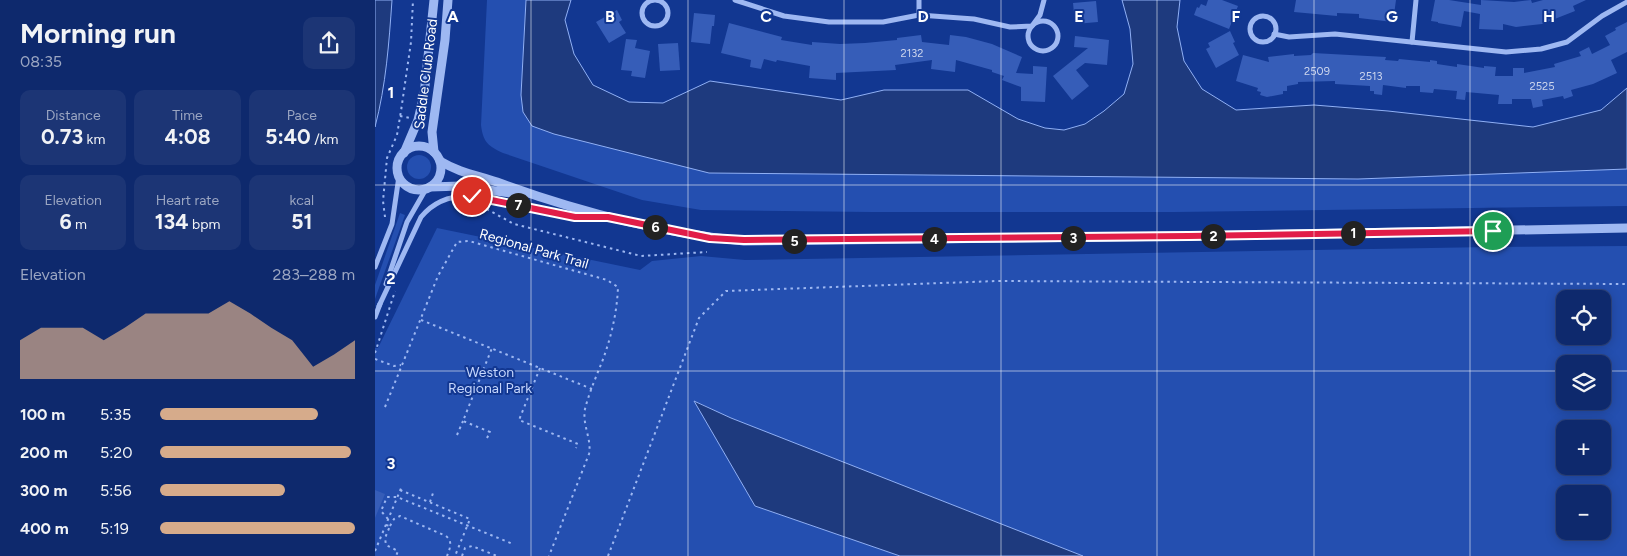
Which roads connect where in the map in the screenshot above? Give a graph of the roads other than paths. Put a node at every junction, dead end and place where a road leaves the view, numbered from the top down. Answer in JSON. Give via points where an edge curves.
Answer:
{"nodes":[{"id":1,"x":434,"y":0,"type":"edge"},
{"id":2,"x":448,"y":0,"type":"edge"},
{"id":3,"x":735,"y":0,"type":"edge"},
{"id":4,"x":919,"y":0,"type":"edge"},
{"id":5,"x":1044,"y":0,"type":"edge"},
{"id":6,"x":1416,"y":0,"type":"edge"},
{"id":7,"x":665,"y":2,"type":"edge"},
{"id":8,"x":1627,"y":2,"type":"edge"},
{"id":9,"x":919,"y":15,"type":"junction"},
{"id":10,"x":1032,"y":26,"type":"junction"},
{"id":11,"x":1275,"y":34,"type":"junction"},
{"id":12,"x":1412,"y":42,"type":"junction"},
{"id":13,"x":434,"y":152,"type":"junction"},
{"id":14,"x":404,"y":153,"type":"junction"},
{"id":15,"x":440,"y":161,"type":"junction"},
{"id":16,"x":399,"y":176,"type":"junction"},
{"id":17,"x":428,"y":188,"type":"junction"},
{"id":18,"x":535,"y":196,"type":"junction"},
{"id":19,"x":608,"y":217,"type":"junction"},
{"id":20,"x":1627,"y":228,"type":"edge"},
{"id":21,"x":375,"y":267,"type":"edge"},
{"id":22,"x":379,"y":306,"type":"junction"},
{"id":23,"x":375,"y":317,"type":"edge"}],
"edges":[{"from":1,"to":14,"type":"street","name":"Saddle Club Road","via":[[424,95]]},
{"from":2,"to":13,"type":"street","name":"Saddle Club Road","via":[[432,132]]},
{"from":3,"to":9,"type":"street","via":[[784,16],[829,22],[883,22]]},
{"from":4,"to":9,"type":"street"},
{"from":5,"to":10,"type":"street","via":[[1040,15]]},
{"from":6,"to":12,"type":"street"},
{"from":7,"to":7,"type":"street","via":[[654,1],[645,5],[642,14],[647,23],[656,26],[665,22]]},
{"from":8,"to":12,"type":"street","via":[[1567,42],[1541,49],[1506,52]]},
{"from":9,"to":10,"type":"street","via":[[974,19],[1010,27]]},
{"from":10,"to":10,"type":"street","via":[[1028,40],[1034,48],[1043,51],[1052,47],[1057,34],[1053,26],[1045,22]]},
{"from":11,"to":11,"type":"street","via":[[1274,24],[1267,17],[1257,18],[1251,25],[1251,34],[1258,41],[1268,41]]},
{"from":11,"to":12,"type":"street","via":[[1289,37],[1335,34]]},
{"from":13,"to":14,"type":"street","via":[[415,146]]},
{"from":13,"to":15,"type":"street"},
{"from":14,"to":16,"type":"street","via":[[398,163]]},
{"from":15,"to":17,"type":"street","via":[[441,173]]},
{"from":15,"to":18,"type":"street","via":[[464,173]]},
{"from":16,"to":17,"type":"street","via":[[413,189]]},
{"from":16,"to":21,"type":"street","via":[[392,224]]},
{"from":17,"to":18,"type":"street","via":[[477,187]]},
{"from":17,"to":22,"type":"street","via":[[407,222]]},
{"from":18,"to":19,"type":"street"},
{"from":19,"to":20,"type":"street","via":[[691,234],[744,240]]},
{"from":19,"to":22,"type":"street","via":[[575,217],[472,196],[444,200],[421,217]]},
{"from":22,"to":23,"type":"street"}]}
